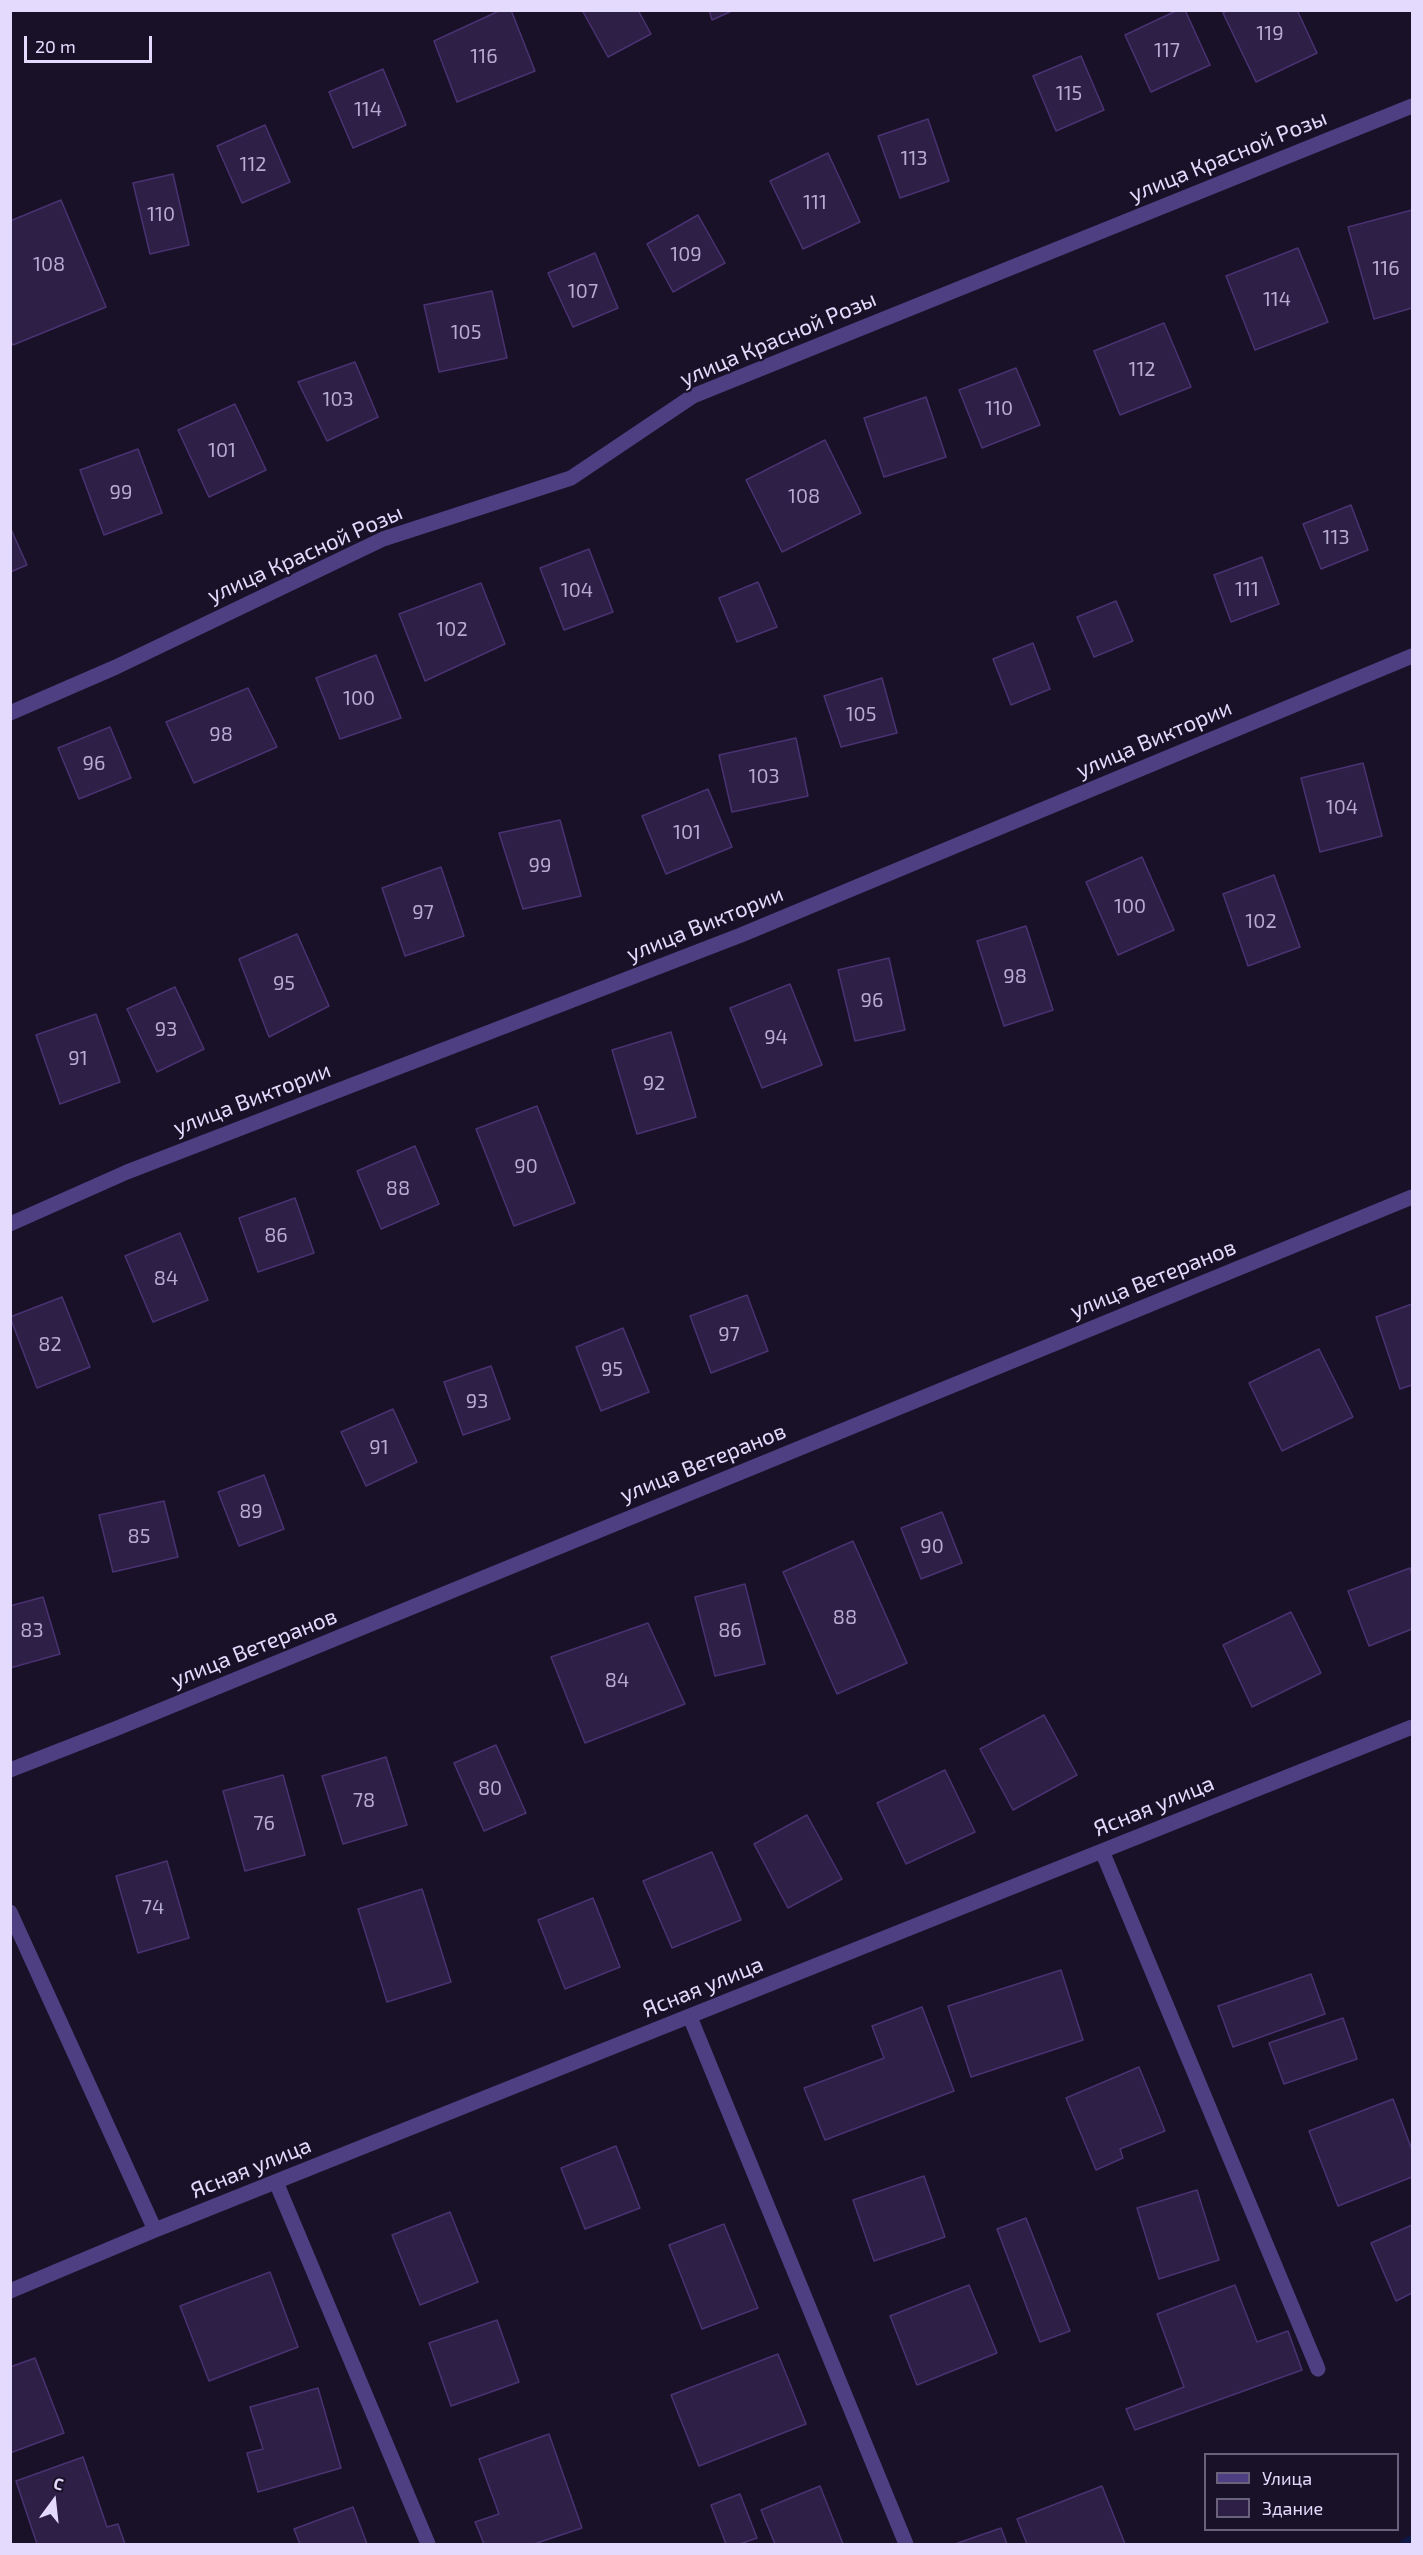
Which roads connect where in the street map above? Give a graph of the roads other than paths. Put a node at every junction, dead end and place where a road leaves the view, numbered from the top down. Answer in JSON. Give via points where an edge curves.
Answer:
{"nodes":[{"id":1,"x":1413,"y":106,"type":"edge"},
{"id":2,"x":1413,"y":656,"type":"edge"},
{"id":3,"x":10,"y":713,"type":"edge"},
{"id":4,"x":1413,"y":1197,"type":"edge"},
{"id":5,"x":10,"y":1224,"type":"edge"},
{"id":6,"x":1413,"y":1727,"type":"edge"},
{"id":7,"x":10,"y":1770,"type":"edge"},
{"id":8,"x":1102,"y":1851,"type":"junction"},
{"id":9,"x":10,"y":1912,"type":"edge"},
{"id":10,"x":690,"y":2017,"type":"junction"},
{"id":11,"x":276,"y":2182,"type":"junction"},
{"id":12,"x":155,"y":2230,"type":"junction"},
{"id":13,"x":10,"y":2291,"type":"edge"},
{"id":14,"x":1318,"y":2369,"type":"dead end"},
{"id":15,"x":428,"y":2544,"type":"edge"},
{"id":16,"x":906,"y":2544,"type":"edge"}],
"edges":[{"from":1,"to":3,"type":"street","name":"улица Красной Розы","via":[[693,396],[572,478],[383,539],[116,667]]},
{"from":2,"to":5,"type":"street","name":"улица Виктории","via":[[741,935],[127,1172]]},
{"from":4,"to":7,"type":"street","name":"улица Ветеранов"},
{"from":6,"to":8,"type":"street","name":"Ясная улица"},
{"from":8,"to":10,"type":"street","name":"Ясная улица"},
{"from":8,"to":14,"type":"street"},
{"from":9,"to":12,"type":"street"},
{"from":10,"to":11,"type":"street","name":"Ясная улица"},
{"from":10,"to":16,"type":"street"},
{"from":11,"to":12,"type":"street","name":"Ясная улица"},
{"from":11,"to":15,"type":"street"},
{"from":12,"to":13,"type":"street","name":"Ясная улица"}]}
